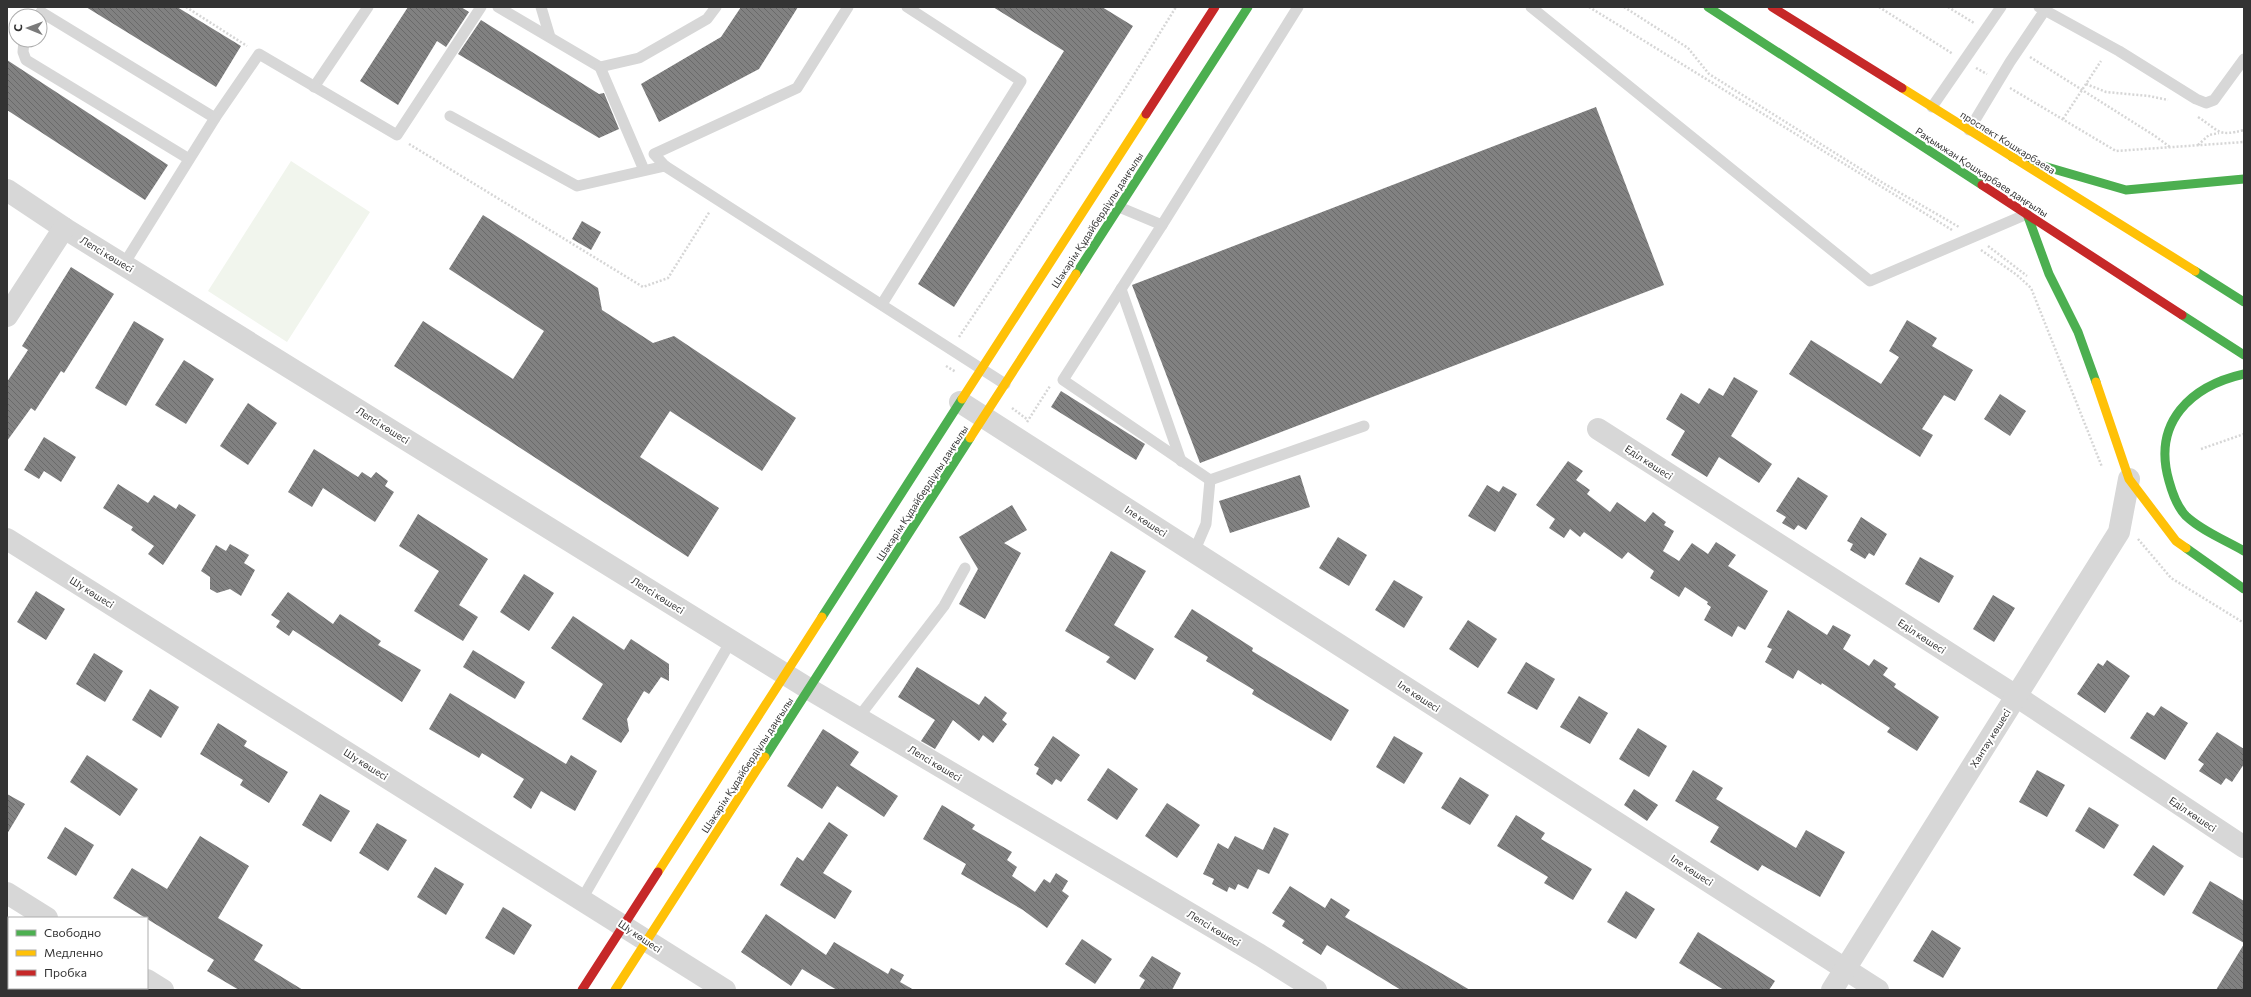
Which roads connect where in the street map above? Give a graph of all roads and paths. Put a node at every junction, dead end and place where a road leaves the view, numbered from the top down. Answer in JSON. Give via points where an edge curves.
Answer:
{"nodes":[{"id":1,"x":186,"y":7,"type":"edge"},
{"id":2,"x":368,"y":7,"type":"edge"},
{"id":3,"x":481,"y":7,"type":"edge"},
{"id":4,"x":498,"y":7,"type":"edge"},
{"id":5,"x":541,"y":7,"type":"edge"},
{"id":6,"x":716,"y":7,"type":"edge"},
{"id":7,"x":848,"y":7,"type":"edge"},
{"id":8,"x":907,"y":7,"type":"edge"},
{"id":9,"x":1176,"y":7,"type":"edge"},
{"id":10,"x":1215,"y":7,"type":"edge"},
{"id":11,"x":1248,"y":7,"type":"edge"},
{"id":12,"x":1298,"y":7,"type":"edge"},
{"id":13,"x":1531,"y":7,"type":"edge"},
{"id":14,"x":1589,"y":7,"type":"edge"},
{"id":15,"x":1624,"y":7,"type":"edge"},
{"id":16,"x":1708,"y":7,"type":"edge"},
{"id":17,"x":1772,"y":7,"type":"edge"},
{"id":18,"x":1879,"y":7,"type":"edge"},
{"id":19,"x":1948,"y":7,"type":"edge"},
{"id":20,"x":2001,"y":7,"type":"edge"},
{"id":21,"x":2042,"y":9,"type":"edge"},
{"id":22,"x":1789,"y":12,"type":"edge"},
{"id":23,"x":48,"y":18,"type":"edge"},
{"id":24,"x":1976,"y":25,"type":"dead end"},
{"id":25,"x":550,"y":37,"type":"junction"},
{"id":26,"x":23,"y":48,"type":"edge"},
{"id":27,"x":259,"y":54,"type":"junction"},
{"id":28,"x":2244,"y":59,"type":"edge"},
{"id":29,"x":1964,"y":61,"type":"junction"},
{"id":30,"x":2101,"y":61,"type":"dead end"},
{"id":31,"x":2025,"y":63,"type":"dead end"},
{"id":32,"x":600,"y":67,"type":"junction"},
{"id":33,"x":1998,"y":81,"type":"junction"},
{"id":34,"x":2013,"y":81,"type":"dead end"},
{"id":35,"x":2086,"y":84,"type":"junction"},
{"id":36,"x":314,"y":87,"type":"junction"},
{"id":37,"x":2009,"y":87,"type":"junction"},
{"id":38,"x":2082,"y":90,"type":"junction"},
{"id":39,"x":2171,"y":101,"type":"dead end"},
{"id":40,"x":1932,"y":107,"type":"junction"},
{"id":41,"x":2193,"y":114,"type":"dead end"},
{"id":42,"x":450,"y":116,"type":"dead end"},
{"id":43,"x":215,"y":118,"type":"junction"},
{"id":44,"x":2063,"y":119,"type":"junction"},
{"id":45,"x":1969,"y":130,"type":"junction"},
{"id":46,"x":2244,"y":130,"type":"edge"},
{"id":47,"x":2219,"y":133,"type":"junction"},
{"id":48,"x":397,"y":136,"type":"junction"},
{"id":49,"x":2244,"y":142,"type":"edge"},
{"id":50,"x":2197,"y":146,"type":"junction"},
{"id":51,"x":2170,"y":147,"type":"junction"},
{"id":52,"x":2012,"y":157,"type":"junction"},
{"id":53,"x":189,"y":159,"type":"junction"},
{"id":54,"x":665,"y":166,"type":"junction"},
{"id":55,"x":644,"y":170,"type":"junction"},
{"id":56,"x":2244,"y":178,"type":"edge"},
{"id":57,"x":7,"y":190,"type":"edge"},
{"id":58,"x":717,"y":198,"type":"junction"},
{"id":59,"x":1119,"y":207,"type":"junction"},
{"id":60,"x":2027,"y":214,"type":"junction"},
{"id":61,"x":1162,"y":225,"type":"junction"},
{"id":62,"x":64,"y":228,"type":"junction"},
{"id":63,"x":1971,"y":238,"type":"junction"},
{"id":64,"x":124,"y":264,"type":"junction"},
{"id":65,"x":2030,"y":278,"type":"dead end"},
{"id":66,"x":1121,"y":289,"type":"junction"},
{"id":67,"x":2244,"y":302,"type":"edge"},
{"id":68,"x":882,"y":304,"type":"junction"},
{"id":69,"x":7,"y":316,"type":"edge"},
{"id":70,"x":952,"y":348,"type":"junction"},
{"id":71,"x":2244,"y":354,"type":"edge"},
{"id":72,"x":983,"y":368,"type":"junction"},
{"id":73,"x":2244,"y":374,"type":"edge"},
{"id":74,"x":1005,"y":384,"type":"junction"},
{"id":75,"x":960,"y":402,"type":"junction"},
{"id":76,"x":984,"y":417,"type":"junction"},
{"id":77,"x":1364,"y":426,"type":"dead end"},
{"id":78,"x":1598,"y":429,"type":"dead end"},
{"id":79,"x":2244,"y":434,"type":"edge"},
{"id":80,"x":2201,"y":448,"type":"dead end"},
{"id":81,"x":1181,"y":461,"type":"junction"},
{"id":82,"x":2129,"y":479,"type":"junction"},
{"id":83,"x":1210,"y":480,"type":"junction"},
{"id":84,"x":7,"y":539,"type":"edge"},
{"id":85,"x":2244,"y":551,"type":"edge"},
{"id":86,"x":1194,"y":552,"type":"junction"},
{"id":87,"x":965,"y":568,"type":"dead end"},
{"id":88,"x":2244,"y":589,"type":"edge"},
{"id":89,"x":731,"y":641,"type":"junction"},
{"id":90,"x":785,"y":674,"type":"junction"},
{"id":91,"x":809,"y":689,"type":"junction"},
{"id":92,"x":2016,"y":696,"type":"junction"},
{"id":93,"x":858,"y":718,"type":"junction"},
{"id":94,"x":2244,"y":848,"type":"edge"},
{"id":95,"x":7,"y":893,"type":"edge"},
{"id":96,"x":582,"y":899,"type":"junction"},
{"id":97,"x":45,"y":917,"type":"edge"},
{"id":98,"x":624,"y":925,"type":"junction"},
{"id":99,"x":646,"y":941,"type":"junction"},
{"id":100,"x":1846,"y":968,"type":"junction"},
{"id":101,"x":148,"y":981,"type":"edge"},
{"id":102,"x":163,"y":990,"type":"edge"},
{"id":103,"x":582,"y":990,"type":"edge"},
{"id":104,"x":615,"y":990,"type":"edge"},
{"id":105,"x":725,"y":990,"type":"edge"},
{"id":106,"x":1316,"y":990,"type":"edge"},
{"id":107,"x":1832,"y":990,"type":"edge"},
{"id":108,"x":1878,"y":990,"type":"edge"}],
"edges":[{"from":1,"to":27,"type":"path"},
{"from":2,"to":36,"type":"lane"},
{"from":3,"to":48,"type":"lane"},
{"from":4,"to":25,"type":"lane"},
{"from":5,"to":25,"type":"lane"},
{"from":6,"to":32,"type":"lane","via":[[707,19],[639,58]]},
{"from":7,"to":54,"type":"lane","via":[[797,88],[654,154]]},
{"from":8,"to":68,"type":"lane","via":[[1021,81]]},
{"from":9,"to":70,"type":"path","via":[[1120,96]]},
{"from":10,"to":72,"type":"main road","name":"Шәкәрім Құдайбердіұлы даңғылы"},
{"from":11,"to":59,"type":"main road","name":"Шәкәрім Құдайбердіұлы даңғылы"},
{"from":12,"to":61,"type":"lane"},
{"from":13,"to":63,"type":"lane","via":[[1870,281]]},
{"from":14,"to":63,"type":"path"},
{"from":15,"to":63,"type":"path","via":[[1688,48],[1709,74]]},
{"from":16,"to":60,"type":"main road","name":"Рақымжан Қошқарбаев даңғылы"},
{"from":17,"to":22,"type":"main road","name":"проспект Кошкарбаева"},
{"from":18,"to":29,"type":"path"},
{"from":19,"to":24,"type":"path"},
{"from":20,"to":29,"type":"lane"},
{"from":21,"to":28,"type":"lane","via":[[2170,81],[2196,99],[2206,102],[2214,100]]},
{"from":21,"to":33,"type":"lane"},
{"from":22,"to":40,"type":"main road","name":"проспект Кошкарбаева"},
{"from":23,"to":43,"type":"lane"},
{"from":25,"to":32,"type":"lane"},
{"from":26,"to":53,"type":"lane","via":[[26,60]]},
{"from":27,"to":36,"type":"lane"},
{"from":27,"to":43,"type":"lane"},
{"from":29,"to":33,"type":"path"},
{"from":29,"to":40,"type":"lane"},
{"from":30,"to":35,"type":"path"},
{"from":31,"to":38,"type":"path","via":[[2029,57]]},
{"from":32,"to":55,"type":"lane"},
{"from":33,"to":37,"type":"path"},
{"from":33,"to":45,"type":"lane"},
{"from":34,"to":37,"type":"path"},
{"from":35,"to":38,"type":"path"},
{"from":35,"to":39,"type":"path","via":[[2106,92]]},
{"from":36,"to":48,"type":"lane"},
{"from":37,"to":44,"type":"path"},
{"from":38,"to":44,"type":"path"},
{"from":38,"to":51,"type":"path"},
{"from":40,"to":45,"type":"main road","name":"проспект Кошкарбаева"},
{"from":41,"to":47,"type":"path"},
{"from":42,"to":55,"type":"lane","via":[[577,186]]},
{"from":43,"to":53,"type":"lane"},
{"from":44,"to":51,"type":"path","via":[[2116,151]]},
{"from":45,"to":52,"type":"main road","name":"проспект Кошкарбаева"},
{"from":46,"to":47,"type":"path"},
{"from":47,"to":50,"type":"path","via":[[2209,135]]},
{"from":48,"to":58,"type":"path","via":[[643,287],[668,278]]},
{"from":49,"to":50,"type":"path"},
{"from":50,"to":51,"type":"path"},
{"from":52,"to":56,"type":"main road","via":[[2126,190]]},
{"from":52,"to":67,"type":"main road","name":"проспект Кошкарбаева"},
{"from":53,"to":64,"type":"lane"},
{"from":54,"to":55,"type":"lane"},
{"from":54,"to":58,"type":"lane"},
{"from":57,"to":62,"type":"street","name":"Лепсі көшесі"},
{"from":58,"to":68,"type":"lane"},
{"from":59,"to":61,"type":"lane"},
{"from":59,"to":74,"type":"main road","name":"Шәкәрім Құдайбердіұлы даңғылы"},
{"from":60,"to":63,"type":"lane"},
{"from":60,"to":71,"type":"main road","name":"Рақымжан Қошқарбаев даңғылы"},
{"from":60,"to":82,"type":"main road","via":[[2049,274],[2078,332]]},
{"from":61,"to":66,"type":"lane"},
{"from":62,"to":64,"type":"street","name":"Лепсі көшесі"},
{"from":62,"to":69,"type":"street"},
{"from":63,"to":65,"type":"path"},
{"from":64,"to":89,"type":"street","name":"Лепсі көшесі"},
{"from":66,"to":81,"type":"lane"},
{"from":66,"to":81,"type":"lane","via":[[1063,380]]},
{"from":68,"to":70,"type":"lane"},
{"from":70,"to":72,"type":"lane"},
{"from":72,"to":74,"type":"lane"},
{"from":72,"to":75,"type":"main road","name":"Шәкәрім Құдайбердіұлы даңғылы"},
{"from":73,"to":85,"type":"main road","via":[[2218,380],[2195,394],[2177,414],[2167,439],[2165,466],[2172,493],[2186,516]]},
{"from":74,"to":76,"type":"main road","name":"Шәкәрім Құдайбердіұлы даңғылы"},
{"from":75,"to":76,"type":"street","name":"Іле көшесі"},
{"from":75,"to":90,"type":"main road","name":"Шәкәрім Құдайбердіұлы даңғылы"},
{"from":76,"to":86,"type":"street","name":"Іле көшесі"},
{"from":76,"to":91,"type":"main road","name":"Шәкәрім Құдайбердіұлы даңғылы"},
{"from":77,"to":83,"type":"lane"},
{"from":78,"to":92,"type":"street","name":"Еділ көшесі"},
{"from":79,"to":80,"type":"path"},
{"from":81,"to":83,"type":"lane"},
{"from":82,"to":88,"type":"main road","via":[[2176,541]]},
{"from":82,"to":92,"type":"street","name":"Хантау көшесі","via":[[2119,532]]},
{"from":83,"to":86,"type":"lane","via":[[1206,524]]},
{"from":84,"to":96,"type":"street","name":"Шу көшесі"},
{"from":86,"to":100,"type":"street","name":"Іле көшесі"},
{"from":87,"to":93,"type":"lane","via":[[944,606]]},
{"from":89,"to":90,"type":"street","name":"Лепсі көшесі"},
{"from":89,"to":96,"type":"lane"},
{"from":90,"to":91,"type":"street","name":"Лепсі көшесі"},
{"from":90,"to":98,"type":"main road","name":"Шәкәрім Құдайбердіұлы даңғылы"},
{"from":91,"to":93,"type":"street","name":"Лепсі көшесі"},
{"from":91,"to":99,"type":"main road","name":"Шәкәрім Құдайбердіұлы даңғылы"},
{"from":92,"to":94,"type":"street","name":"Еділ көшесі"},
{"from":92,"to":100,"type":"street","name":"Хантау көшесі"},
{"from":93,"to":106,"type":"street","name":"Лепсі көшесі"},
{"from":95,"to":97,"type":"street"},
{"from":96,"to":98,"type":"street","name":"Шу көшесі"},
{"from":98,"to":99,"type":"street","name":"Шу көшесі"},
{"from":98,"to":103,"type":"main road","name":"Шәкәрім Құдайбердіұлы даңғылы"},
{"from":99,"to":104,"type":"main road","name":"Шәкәрім Құдайбердіұлы даңғылы"},
{"from":99,"to":105,"type":"street","name":"Шу көшесі"},
{"from":100,"to":107,"type":"street","name":"Хантау көшесі"},
{"from":100,"to":108,"type":"street","name":"Іле көшесі"},
{"from":101,"to":102,"type":"street"}]}
